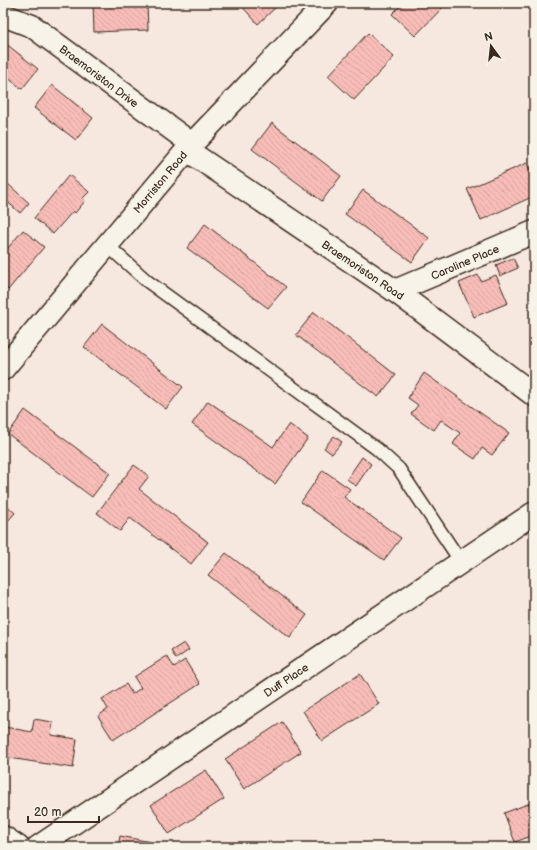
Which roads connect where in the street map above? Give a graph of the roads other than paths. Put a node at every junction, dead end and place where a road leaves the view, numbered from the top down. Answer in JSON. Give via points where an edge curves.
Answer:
{"nodes":[{"id":1,"x":327,"y":3,"type":"edge"},
{"id":2,"x":3,"y":15,"type":"edge"},
{"id":3,"x":189,"y":147,"type":"junction"},
{"id":4,"x":534,"y":232,"type":"edge"},
{"id":5,"x":107,"y":245,"type":"junction"},
{"id":6,"x":395,"y":292,"type":"junction"},
{"id":7,"x":3,"y":369,"type":"edge"},
{"id":8,"x":534,"y":395,"type":"edge"},
{"id":9,"x":534,"y":513,"type":"edge"},
{"id":10,"x":461,"y":562,"type":"junction"},
{"id":11,"x":3,"y":837,"type":"edge"},
{"id":12,"x":18,"y":847,"type":"edge"},
{"id":13,"x":38,"y":847,"type":"edge"}],
"edges":[{"from":1,"to":3,"type":"street","name":"Morriston Road"},
{"from":2,"to":3,"type":"street","name":"Braemoriston Drive","via":[[32,26]]},
{"from":3,"to":5,"type":"street","name":"Morriston Road"},
{"from":3,"to":6,"type":"street","name":"Braemoriston Road"},
{"from":4,"to":6,"type":"street","name":"Caroline Place"},
{"from":5,"to":7,"type":"street","name":"Morriston Road"},
{"from":5,"to":10,"type":"lane","via":[[147,281],[377,449],[399,469]]},
{"from":6,"to":8,"type":"street","name":"Braemoriston Road"},
{"from":9,"to":10,"type":"street","name":"Duff Place"},
{"from":10,"to":13,"type":"street","name":"Duff Place"},
{"from":11,"to":12,"type":"street"}]}
